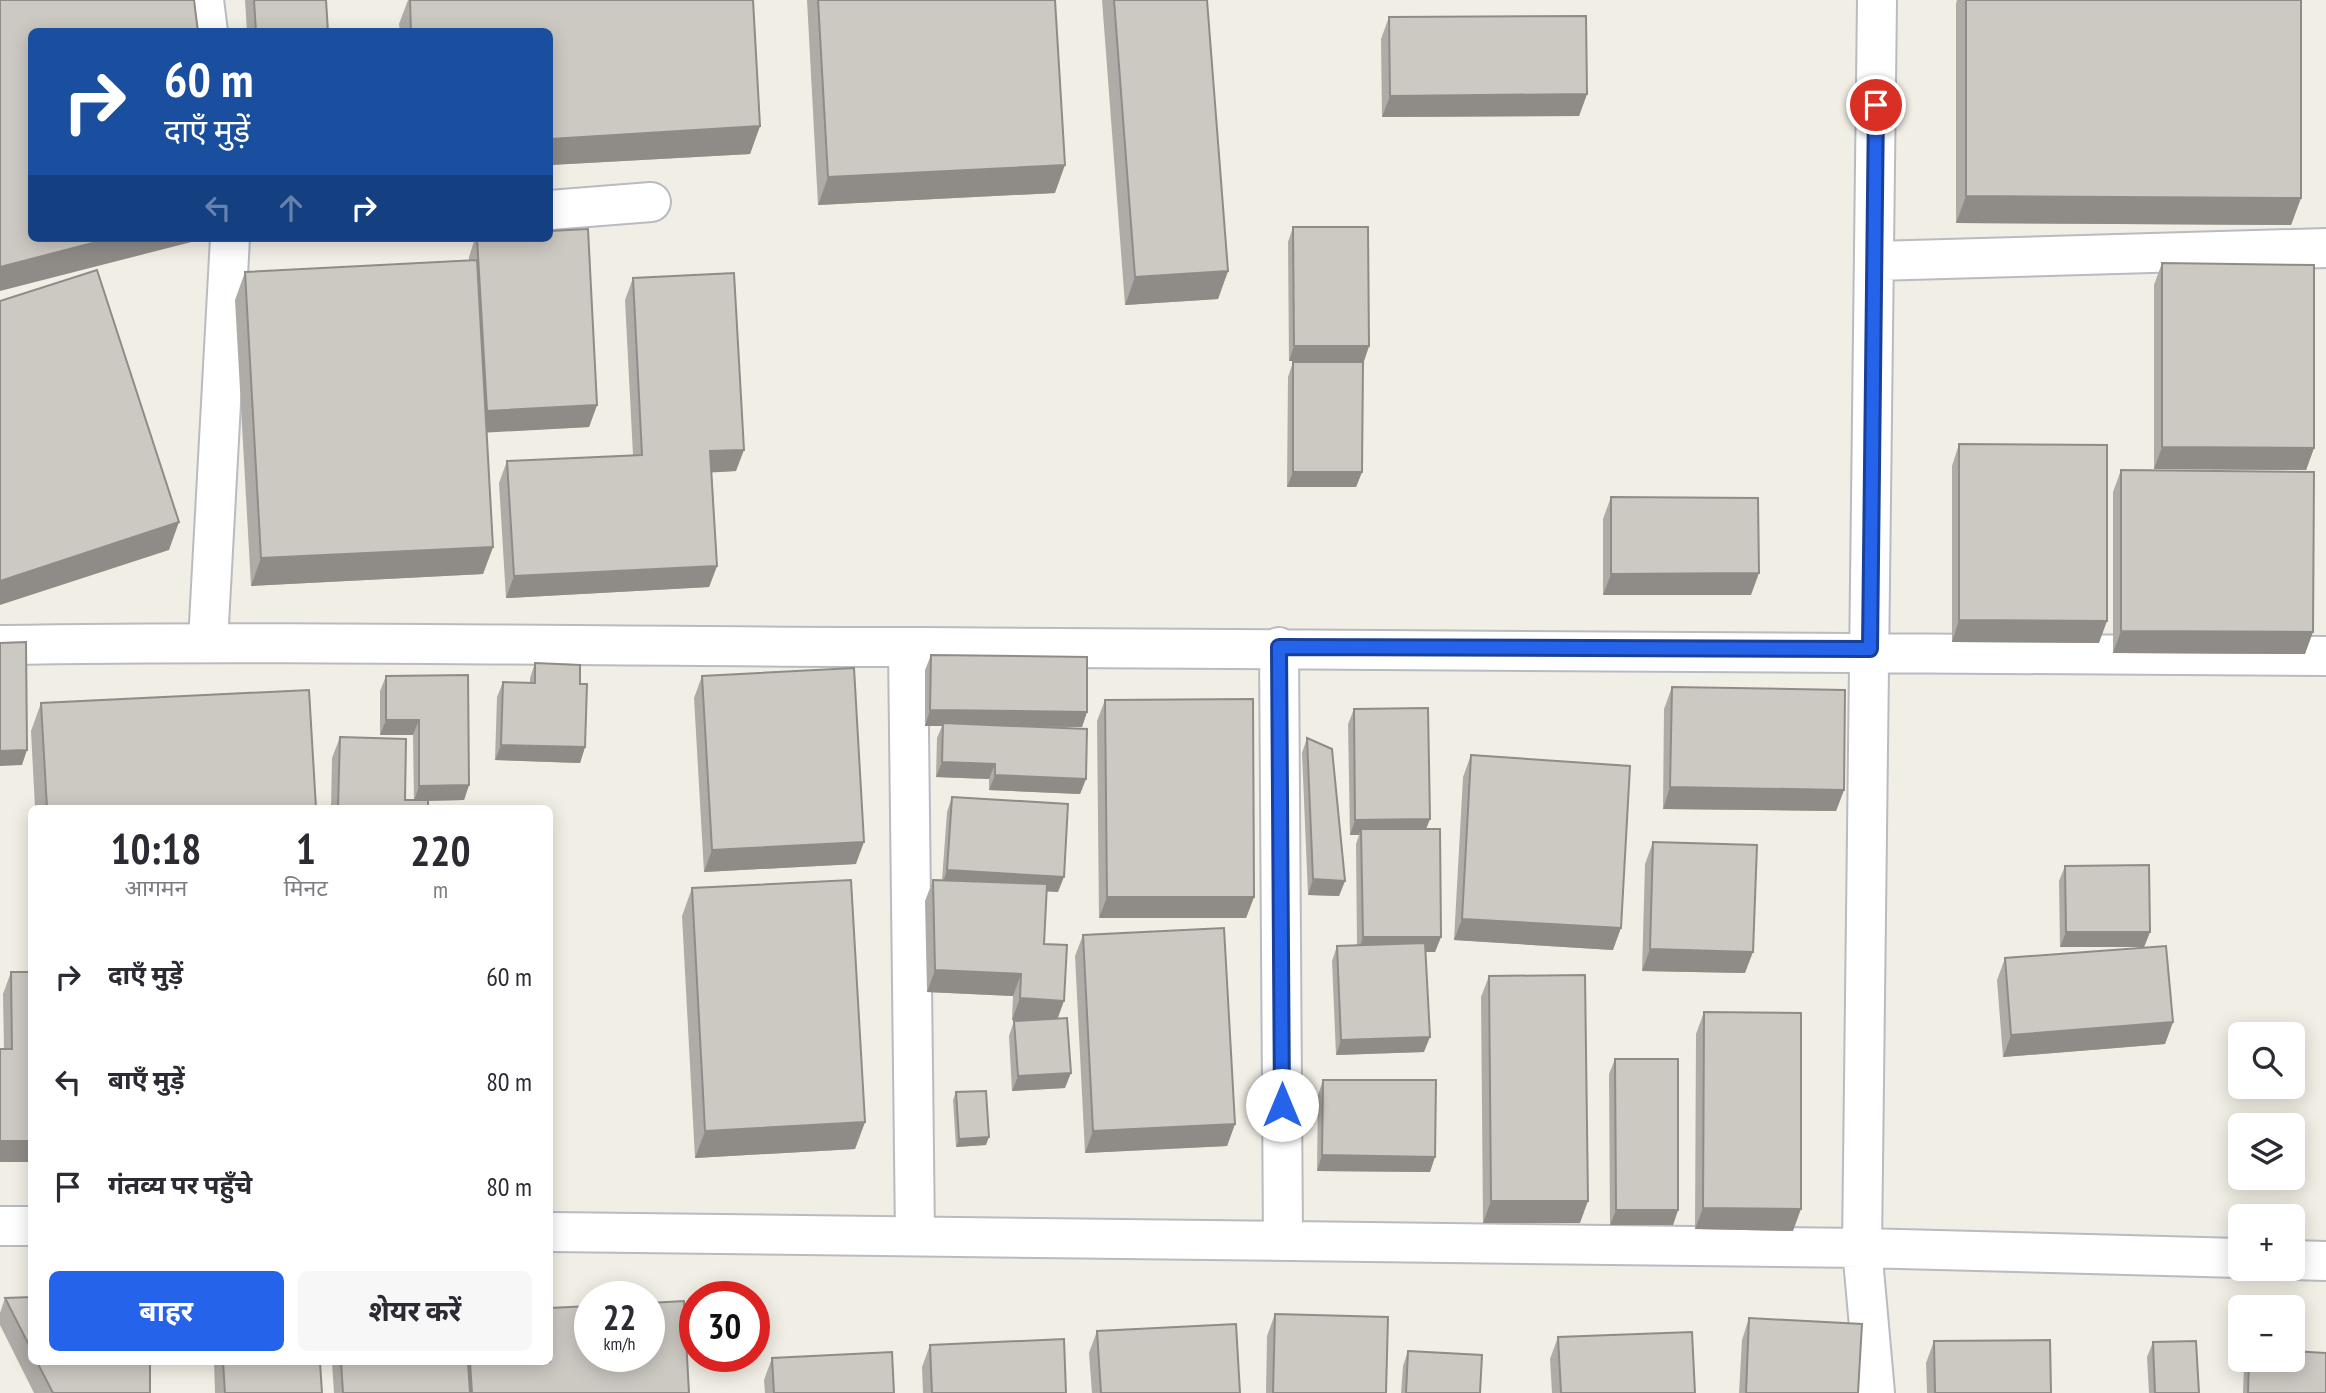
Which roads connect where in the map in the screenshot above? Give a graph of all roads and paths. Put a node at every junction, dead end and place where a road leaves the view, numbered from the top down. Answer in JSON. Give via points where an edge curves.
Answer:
{"nodes":[{"id":1,"x":204,"y":0,"type":"edge"},
{"id":2,"x":1877,"y":0,"type":"edge"},
{"id":3,"x":208,"y":28,"type":"edge"},
{"id":4,"x":651,"y":202,"type":"dead end"},
{"id":5,"x":553,"y":210,"type":"edge"},
{"id":6,"x":230,"y":242,"type":"edge"},
{"id":7,"x":2326,"y":248,"type":"edge"},
{"id":8,"x":1875,"y":261,"type":"junction"},
{"id":9,"x":208,"y":642,"type":"junction"},
{"id":10,"x":0,"y":645,"type":"edge"},
{"id":11,"x":908,"y":647,"type":"junction"},
{"id":12,"x":1279,"y":647,"type":"junction"},
{"id":13,"x":1870,"y":649,"type":"junction"},
{"id":14,"x":2326,"y":656,"type":"edge"},
{"id":15,"x":0,"y":1226,"type":"edge"},
{"id":16,"x":28,"y":1226,"type":"edge"},
{"id":17,"x":553,"y":1232,"type":"edge"},
{"id":18,"x":915,"y":1236,"type":"junction"},
{"id":19,"x":1283,"y":1240,"type":"junction"},
{"id":20,"x":1862,"y":1248,"type":"junction"},
{"id":21,"x":2228,"y":1258,"type":"edge"},
{"id":22,"x":2305,"y":1260,"type":"edge"},
{"id":23,"x":2326,"y":1261,"type":"edge"},
{"id":24,"x":1875,"y":1393,"type":"edge"}],
"edges":[{"from":1,"to":3,"type":"street"},
{"from":2,"to":8,"type":"street"},
{"from":4,"to":5,"type":"street"},
{"from":6,"to":9,"type":"street"},
{"from":7,"to":8,"type":"street"},
{"from":8,"to":13,"type":"street"},
{"from":9,"to":10,"type":"street"},
{"from":9,"to":11,"type":"street"},
{"from":11,"to":12,"type":"street"},
{"from":11,"to":18,"type":"street"},
{"from":12,"to":13,"type":"street"},
{"from":12,"to":19,"type":"street"},
{"from":13,"to":14,"type":"street"},
{"from":13,"to":20,"type":"street"},
{"from":15,"to":16,"type":"street"},
{"from":17,"to":18,"type":"street"},
{"from":18,"to":19,"type":"street"},
{"from":19,"to":20,"type":"street"},
{"from":20,"to":21,"type":"street"},
{"from":20,"to":24,"type":"street"},
{"from":22,"to":23,"type":"street"}]}
